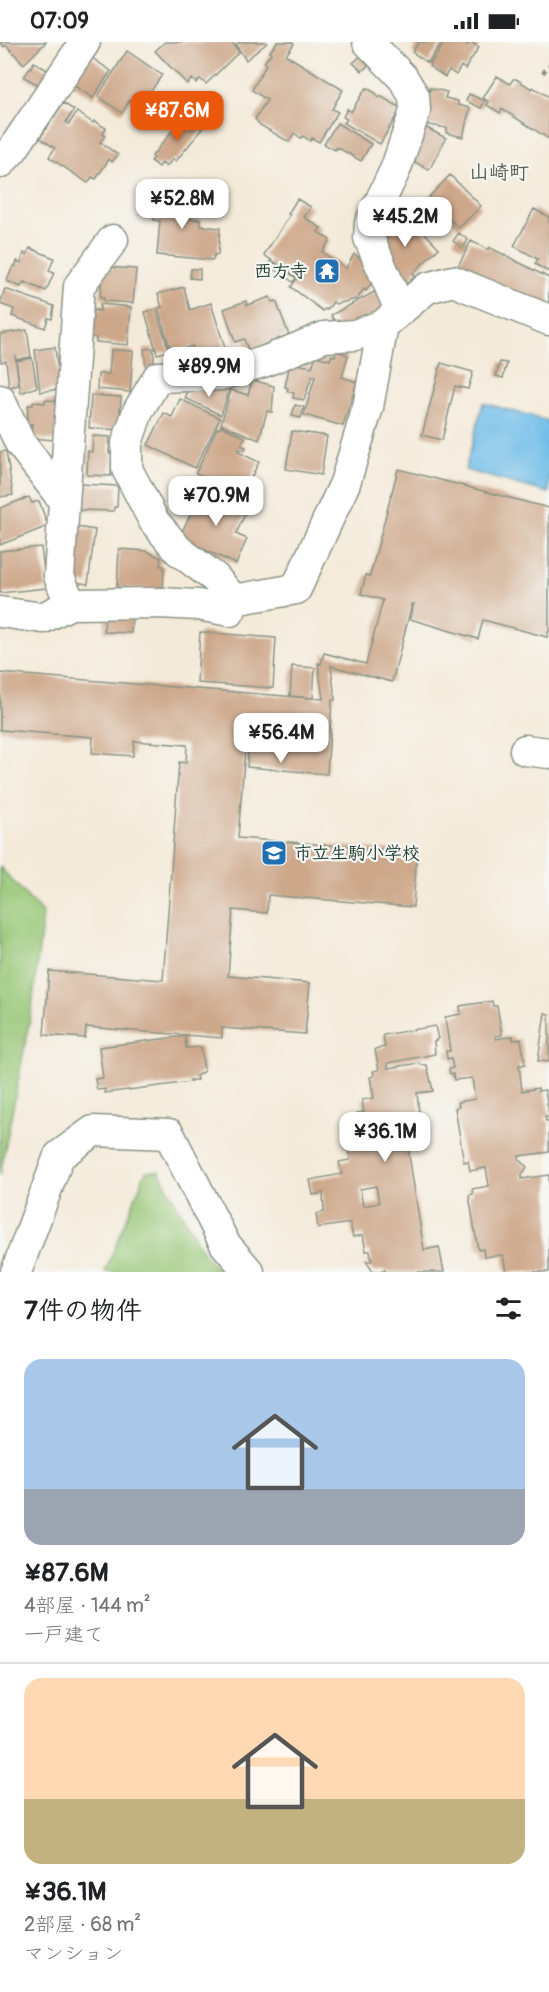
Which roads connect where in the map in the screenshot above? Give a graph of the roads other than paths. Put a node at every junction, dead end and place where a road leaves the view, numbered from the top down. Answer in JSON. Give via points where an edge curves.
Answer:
{"nodes":[{"id":1,"x":85,"y":42,"type":"edge"},
{"id":2,"x":368,"y":42,"type":"edge"},
{"id":3,"x":0,"y":163,"type":"edge"},
{"id":4,"x":113,"y":240,"type":"dead end"},
{"id":5,"x":392,"y":317,"type":"junction"},
{"id":6,"x":549,"y":320,"type":"edge"},
{"id":7,"x":0,"y":400,"type":"edge"},
{"id":8,"x":64,"y":501,"type":"junction"},
{"id":9,"x":234,"y":600,"type":"junction"},
{"id":10,"x":70,"y":604,"type":"junction"},
{"id":11,"x":0,"y":612,"type":"edge"},
{"id":12,"x":16,"y":1272,"type":"edge"},
{"id":13,"x":249,"y":1272,"type":"edge"}],
"edges":[{"from":1,"to":3,"type":"street"},
{"from":2,"to":5,"type":"street","via":[[403,78],[414,96],[415,111],[396,168],[370,223],[369,238]]},
{"from":4,"to":8,"type":"street","via":[[80,286]]},
{"from":5,"to":6,"type":"street","via":[[427,288],[453,281]]},
{"from":5,"to":9,"type":"street","via":[[345,483],[296,589]]},
{"from":5,"to":9,"type":"street","via":[[355,335],[324,337],[221,375],[158,377],[138,411],[127,443],[127,469],[154,521],[178,550],[215,578]]},
{"from":7,"to":8,"type":"street","via":[[20,443]]},
{"from":8,"to":10,"type":"street","via":[[59,576]]},
{"from":9,"to":10,"type":"street","via":[[230,611],[159,603]]},
{"from":10,"to":11,"type":"street","via":[[43,618]]},
{"from":12,"to":13,"type":"street","via":[[59,1156],[93,1131],[169,1134],[225,1244]]}]}
